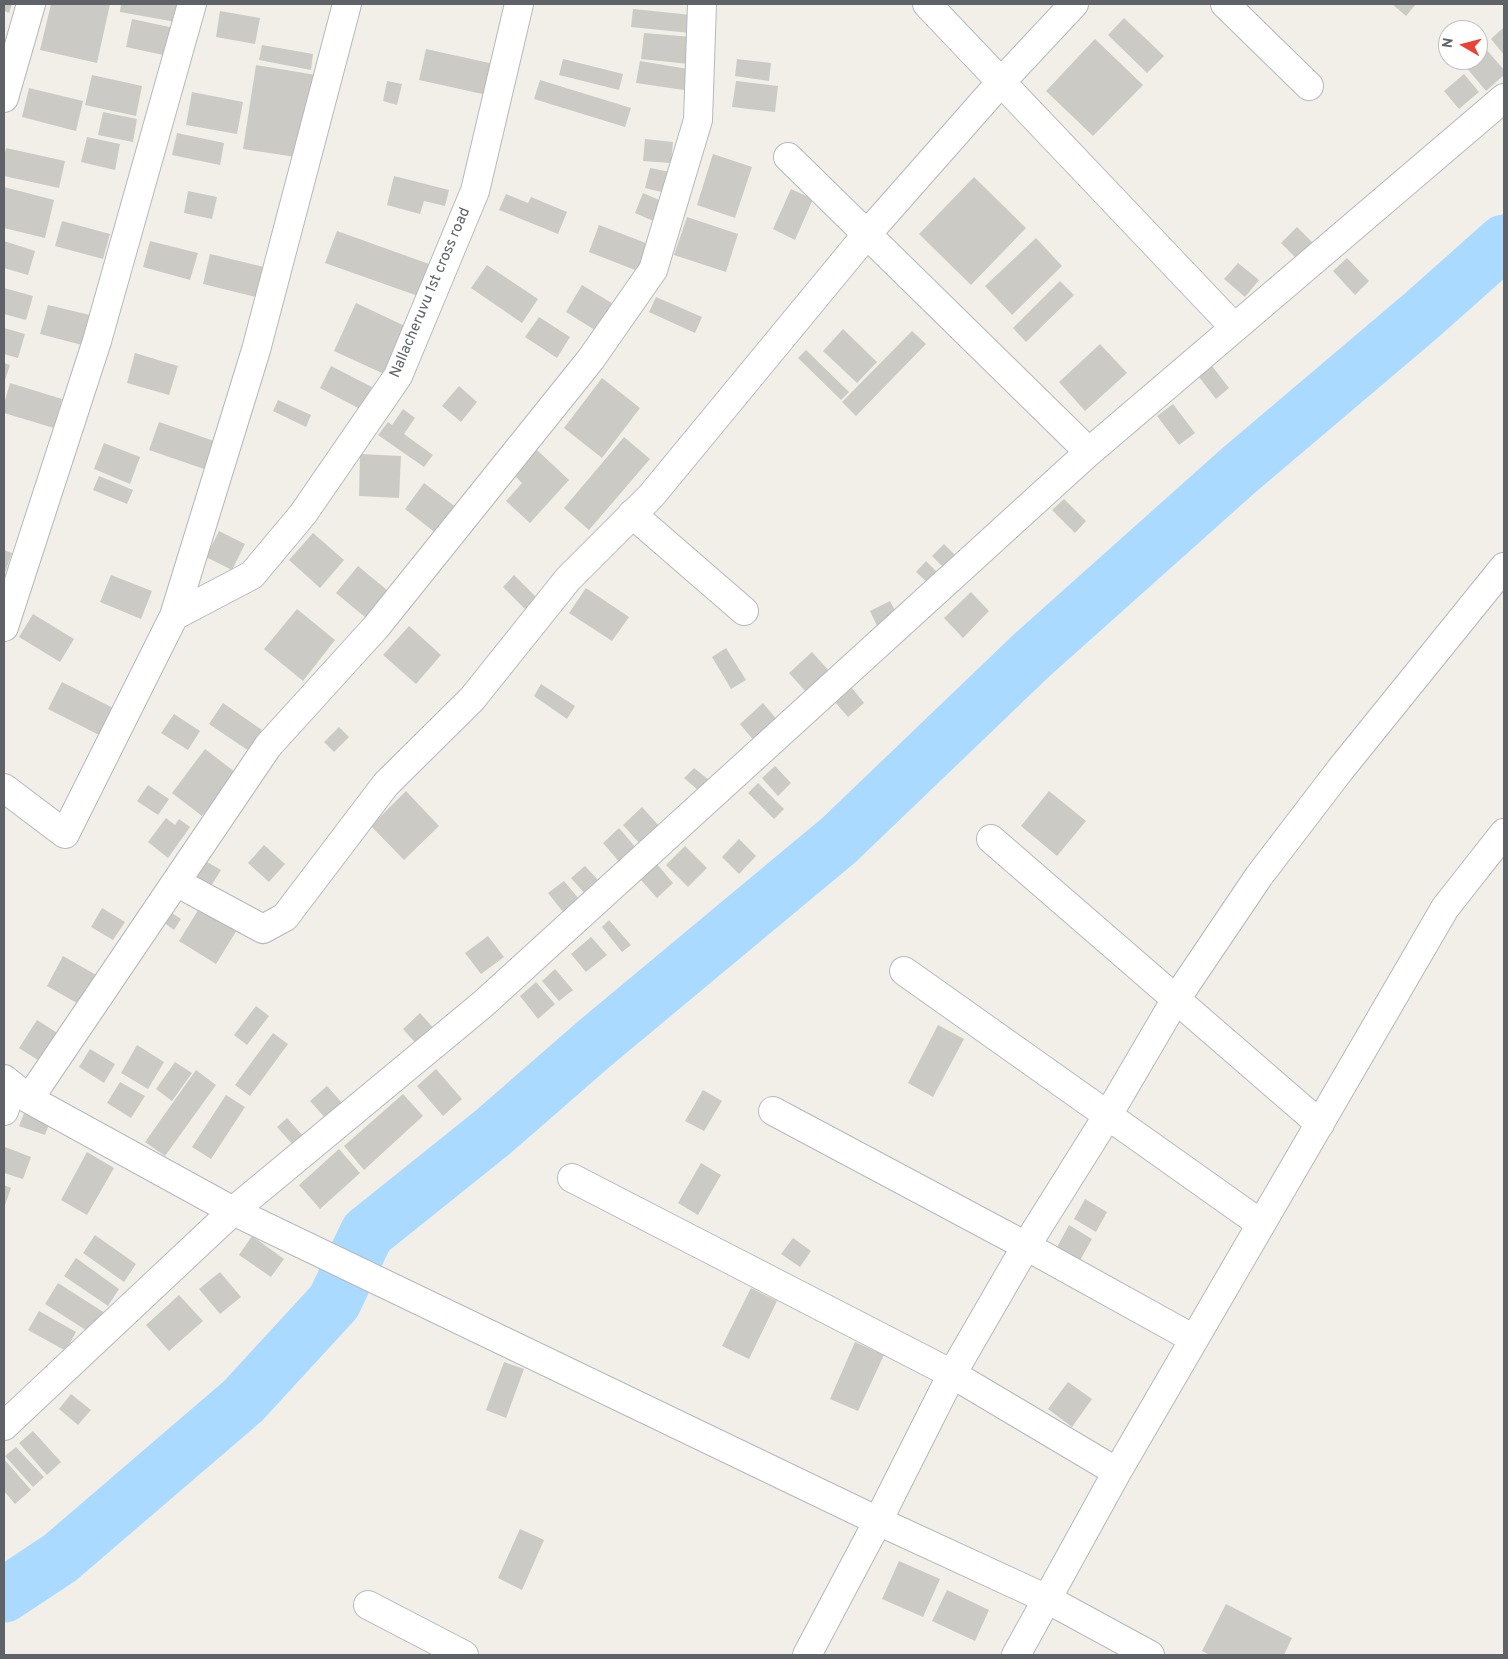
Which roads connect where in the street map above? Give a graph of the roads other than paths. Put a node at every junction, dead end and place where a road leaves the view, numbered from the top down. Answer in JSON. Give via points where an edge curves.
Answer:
{"nodes":[{"id":1,"x":31,"y":4,"type":"edge"},
{"id":2,"x":192,"y":4,"type":"edge"},
{"id":3,"x":348,"y":4,"type":"edge"},
{"id":4,"x":519,"y":4,"type":"edge"},
{"id":5,"x":702,"y":4,"type":"edge"},
{"id":6,"x":927,"y":4,"type":"edge"},
{"id":7,"x":1074,"y":4,"type":"edge"},
{"id":8,"x":1225,"y":4,"type":"edge"},
{"id":9,"x":1001,"y":82,"type":"junction"},
{"id":10,"x":1308,"y":86,"type":"dead end"},
{"id":11,"x":4,"y":98,"type":"edge"},
{"id":12,"x":1504,"y":98,"type":"edge"},
{"id":13,"x":788,"y":157,"type":"dead end"},
{"id":14,"x":867,"y":234,"type":"junction"},
{"id":15,"x":1234,"y":327,"type":"junction"},
{"id":16,"x":1089,"y":452,"type":"junction"},
{"id":17,"x":632,"y":514,"type":"junction"},
{"id":18,"x":1504,"y":567,"type":"edge"},
{"id":19,"x":744,"y":611,"type":"dead end"},
{"id":20,"x":174,"y":616,"type":"junction"},
{"id":21,"x":4,"y":627,"type":"edge"},
{"id":22,"x":4,"y":788,"type":"edge"},
{"id":23,"x":1504,"y":833,"type":"edge"},
{"id":24,"x":990,"y":839,"type":"dead end"},
{"id":25,"x":176,"y":882,"type":"junction"},
{"id":26,"x":904,"y":971,"type":"dead end"},
{"id":27,"x":1176,"y":999,"type":"junction"},
{"id":28,"x":12,"y":1094,"type":"edge"},
{"id":29,"x":773,"y":1112,"type":"dead end"},
{"id":30,"x":1108,"y":1115,"type":"junction"},
{"id":31,"x":1320,"y":1124,"type":"junction"},
{"id":32,"x":572,"y":1178,"type":"dead end"},
{"id":33,"x":233,"y":1211,"type":"junction"},
{"id":34,"x":1261,"y":1224,"type":"junction"},
{"id":35,"x":1026,"y":1246,"type":"junction"},
{"id":36,"x":1194,"y":1339,"type":"junction"},
{"id":37,"x":952,"y":1374,"type":"junction"},
{"id":38,"x":4,"y":1426,"type":"edge"},
{"id":39,"x":1117,"y":1472,"type":"junction"},
{"id":40,"x":878,"y":1521,"type":"junction"},
{"id":41,"x":1047,"y":1600,"type":"junction"},
{"id":42,"x":368,"y":1605,"type":"dead end"},
{"id":43,"x":464,"y":1655,"type":"edge"},
{"id":44,"x":807,"y":1655,"type":"edge"},
{"id":45,"x":1016,"y":1655,"type":"edge"},
{"id":46,"x":1150,"y":1655,"type":"edge"}],
"edges":[{"from":1,"to":11,"type":"street"},
{"from":2,"to":21,"type":"street","via":[[97,341]]},
{"from":3,"to":20,"type":"street","via":[[256,350]]},
{"from":4,"to":20,"type":"street","name":"Nallacheruvu 1st cross road","via":[[475,190],[398,376],[303,514],[252,574]]},
{"from":5,"to":25,"type":"street","via":[[698,120],[653,270],[591,359],[376,627],[268,746]]},
{"from":6,"to":9,"type":"street"},
{"from":7,"to":9,"type":"street"},
{"from":8,"to":10,"type":"street"},
{"from":9,"to":14,"type":"street"},
{"from":9,"to":15,"type":"street"},
{"from":12,"to":15,"type":"street"},
{"from":13,"to":14,"type":"street"},
{"from":14,"to":16,"type":"street"},
{"from":14,"to":17,"type":"street","via":[[651,496]]},
{"from":15,"to":16,"type":"street"},
{"from":16,"to":33,"type":"street","via":[[483,1004]]},
{"from":17,"to":19,"type":"street"},
{"from":17,"to":25,"type":"street","via":[[568,579],[472,699],[386,784],[285,917],[263,929]]},
{"from":18,"to":27,"type":"street","via":[[1271,861]]},
{"from":20,"to":22,"type":"street","via":[[65,834]]},
{"from":23,"to":31,"type":"street","via":[[1445,908]]},
{"from":24,"to":27,"type":"street"},
{"from":25,"to":28,"type":"street"},
{"from":26,"to":30,"type":"street"},
{"from":27,"to":30,"type":"street"},
{"from":27,"to":31,"type":"street"},
{"from":28,"to":33,"type":"street"},
{"from":29,"to":35,"type":"street"},
{"from":30,"to":34,"type":"street"},
{"from":30,"to":35,"type":"street"},
{"from":31,"to":34,"type":"street"},
{"from":32,"to":37,"type":"street"},
{"from":33,"to":38,"type":"street"},
{"from":33,"to":40,"type":"street"},
{"from":34,"to":36,"type":"street"},
{"from":35,"to":36,"type":"street"},
{"from":35,"to":37,"type":"street"},
{"from":36,"to":39,"type":"street"},
{"from":37,"to":39,"type":"street"},
{"from":37,"to":40,"type":"street"},
{"from":39,"to":41,"type":"street"},
{"from":40,"to":41,"type":"street"},
{"from":40,"to":44,"type":"street"},
{"from":41,"to":45,"type":"street"},
{"from":41,"to":46,"type":"street"},
{"from":42,"to":43,"type":"street"}]}
